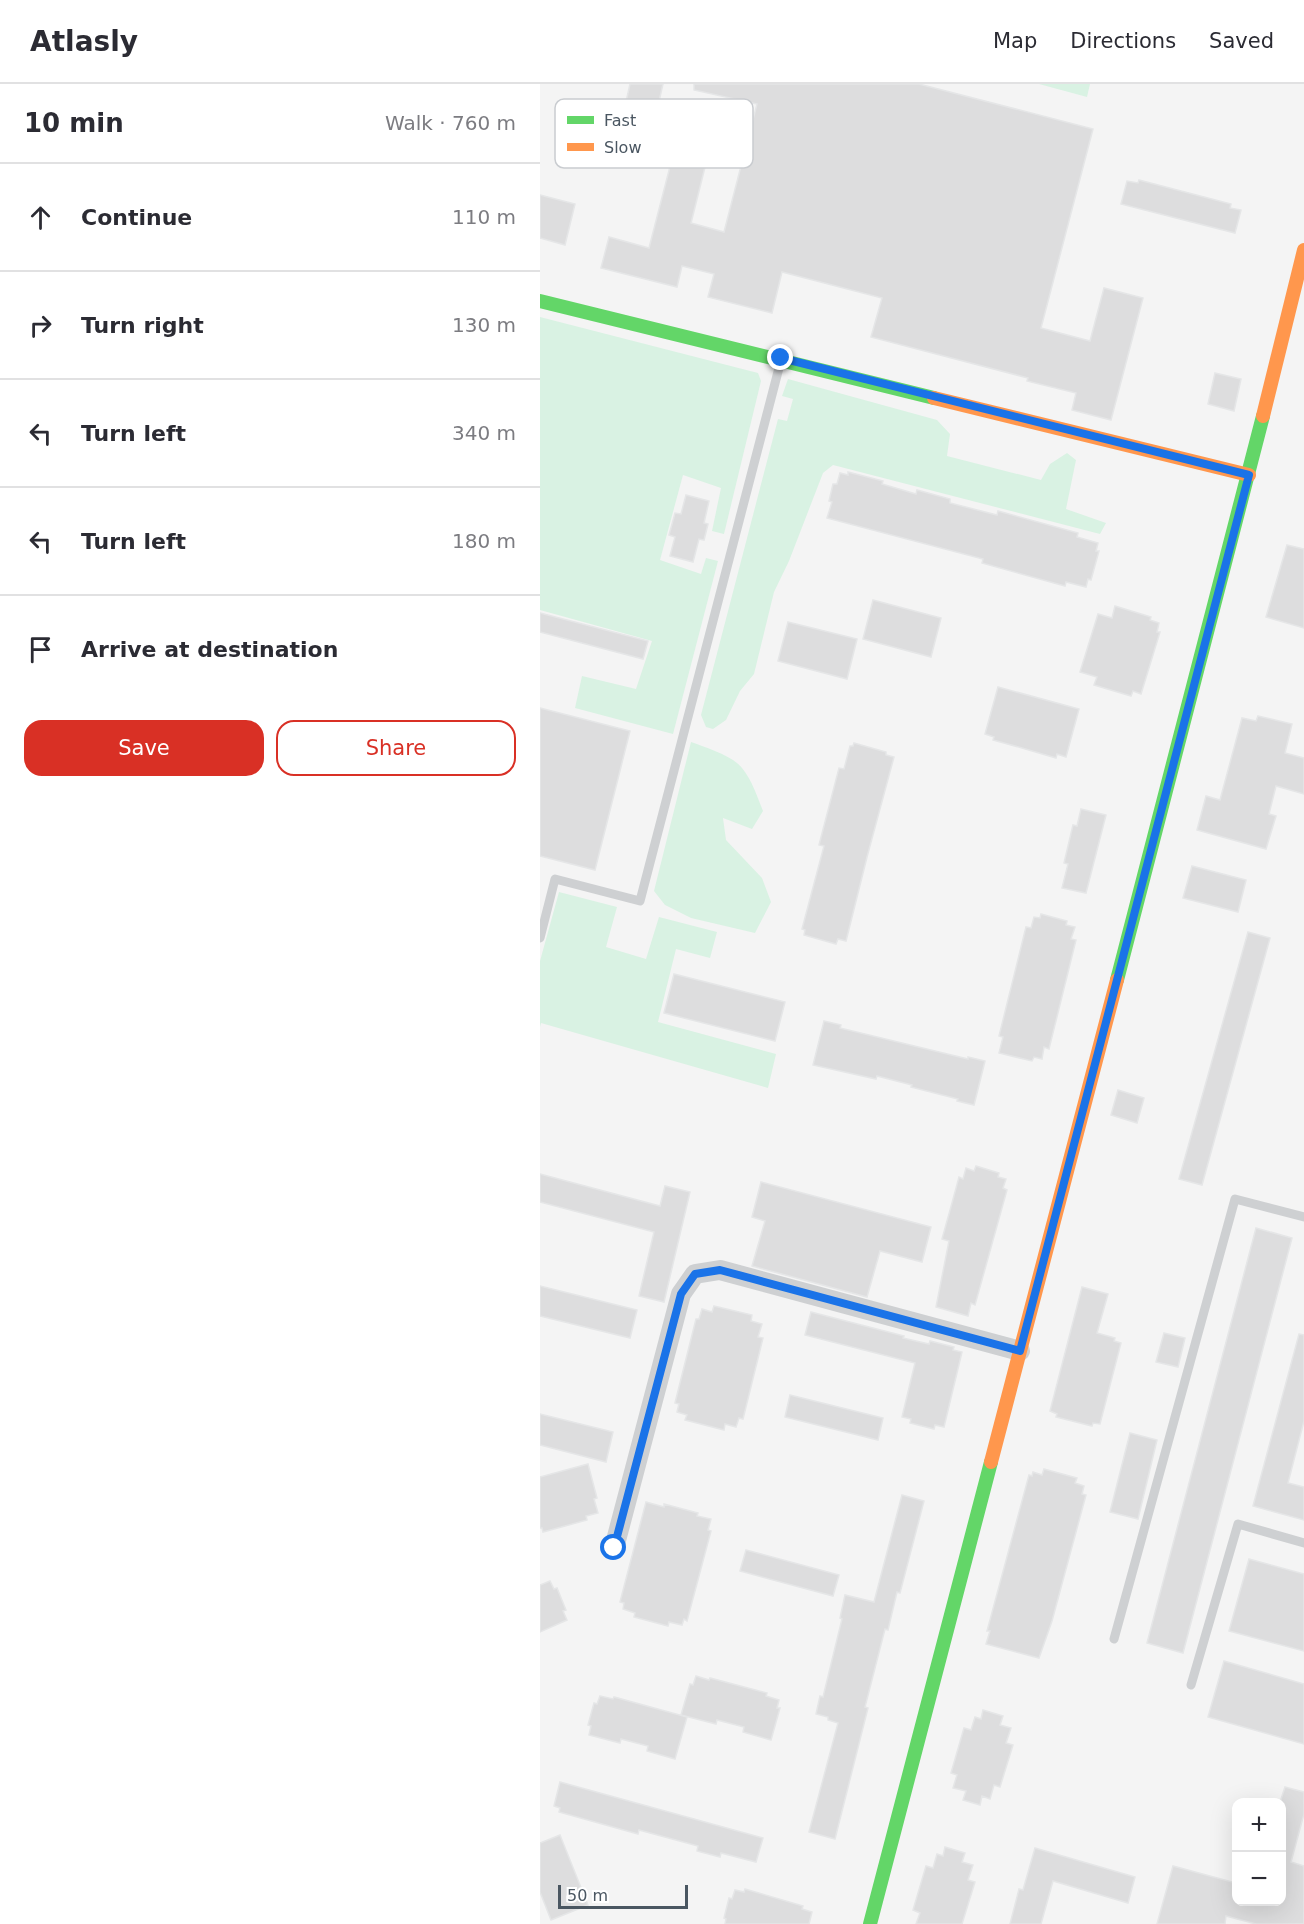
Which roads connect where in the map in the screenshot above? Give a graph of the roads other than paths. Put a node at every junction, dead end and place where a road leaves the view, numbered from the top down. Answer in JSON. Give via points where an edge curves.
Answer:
{"nodes":[{"id":1,"x":1304,"y":250,"type":"edge"},
{"id":2,"x":540,"y":301,"type":"edge"},
{"id":3,"x":781,"y":358,"type":"junction"},
{"id":4,"x":1249,"y":475,"type":"junction"},
{"id":5,"x":540,"y":938,"type":"edge"},
{"id":6,"x":1304,"y":1217,"type":"edge"},
{"id":7,"x":1020,"y":1351,"type":"junction"},
{"id":8,"x":1304,"y":1543,"type":"edge"},
{"id":9,"x":614,"y":1548,"type":"dead end"},
{"id":10,"x":1113,"y":1639,"type":"dead end"},
{"id":11,"x":1191,"y":1685,"type":"dead end"},
{"id":12,"x":870,"y":1924,"type":"edge"}],
"edges":[{"from":1,"to":4,"type":"street"},
{"from":2,"to":3,"type":"street"},
{"from":3,"to":4,"type":"street"},
{"from":3,"to":5,"type":"lane","via":[[640,901],[555,879]]},
{"from":4,"to":7,"type":"street"},
{"from":6,"to":10,"type":"lane","via":[[1235,1198]]},
{"from":7,"to":9,"type":"street","via":[[720,1270],[695,1274],[681,1294]]},
{"from":7,"to":12,"type":"street"},
{"from":8,"to":11,"type":"lane","via":[[1238,1524]]}]}
